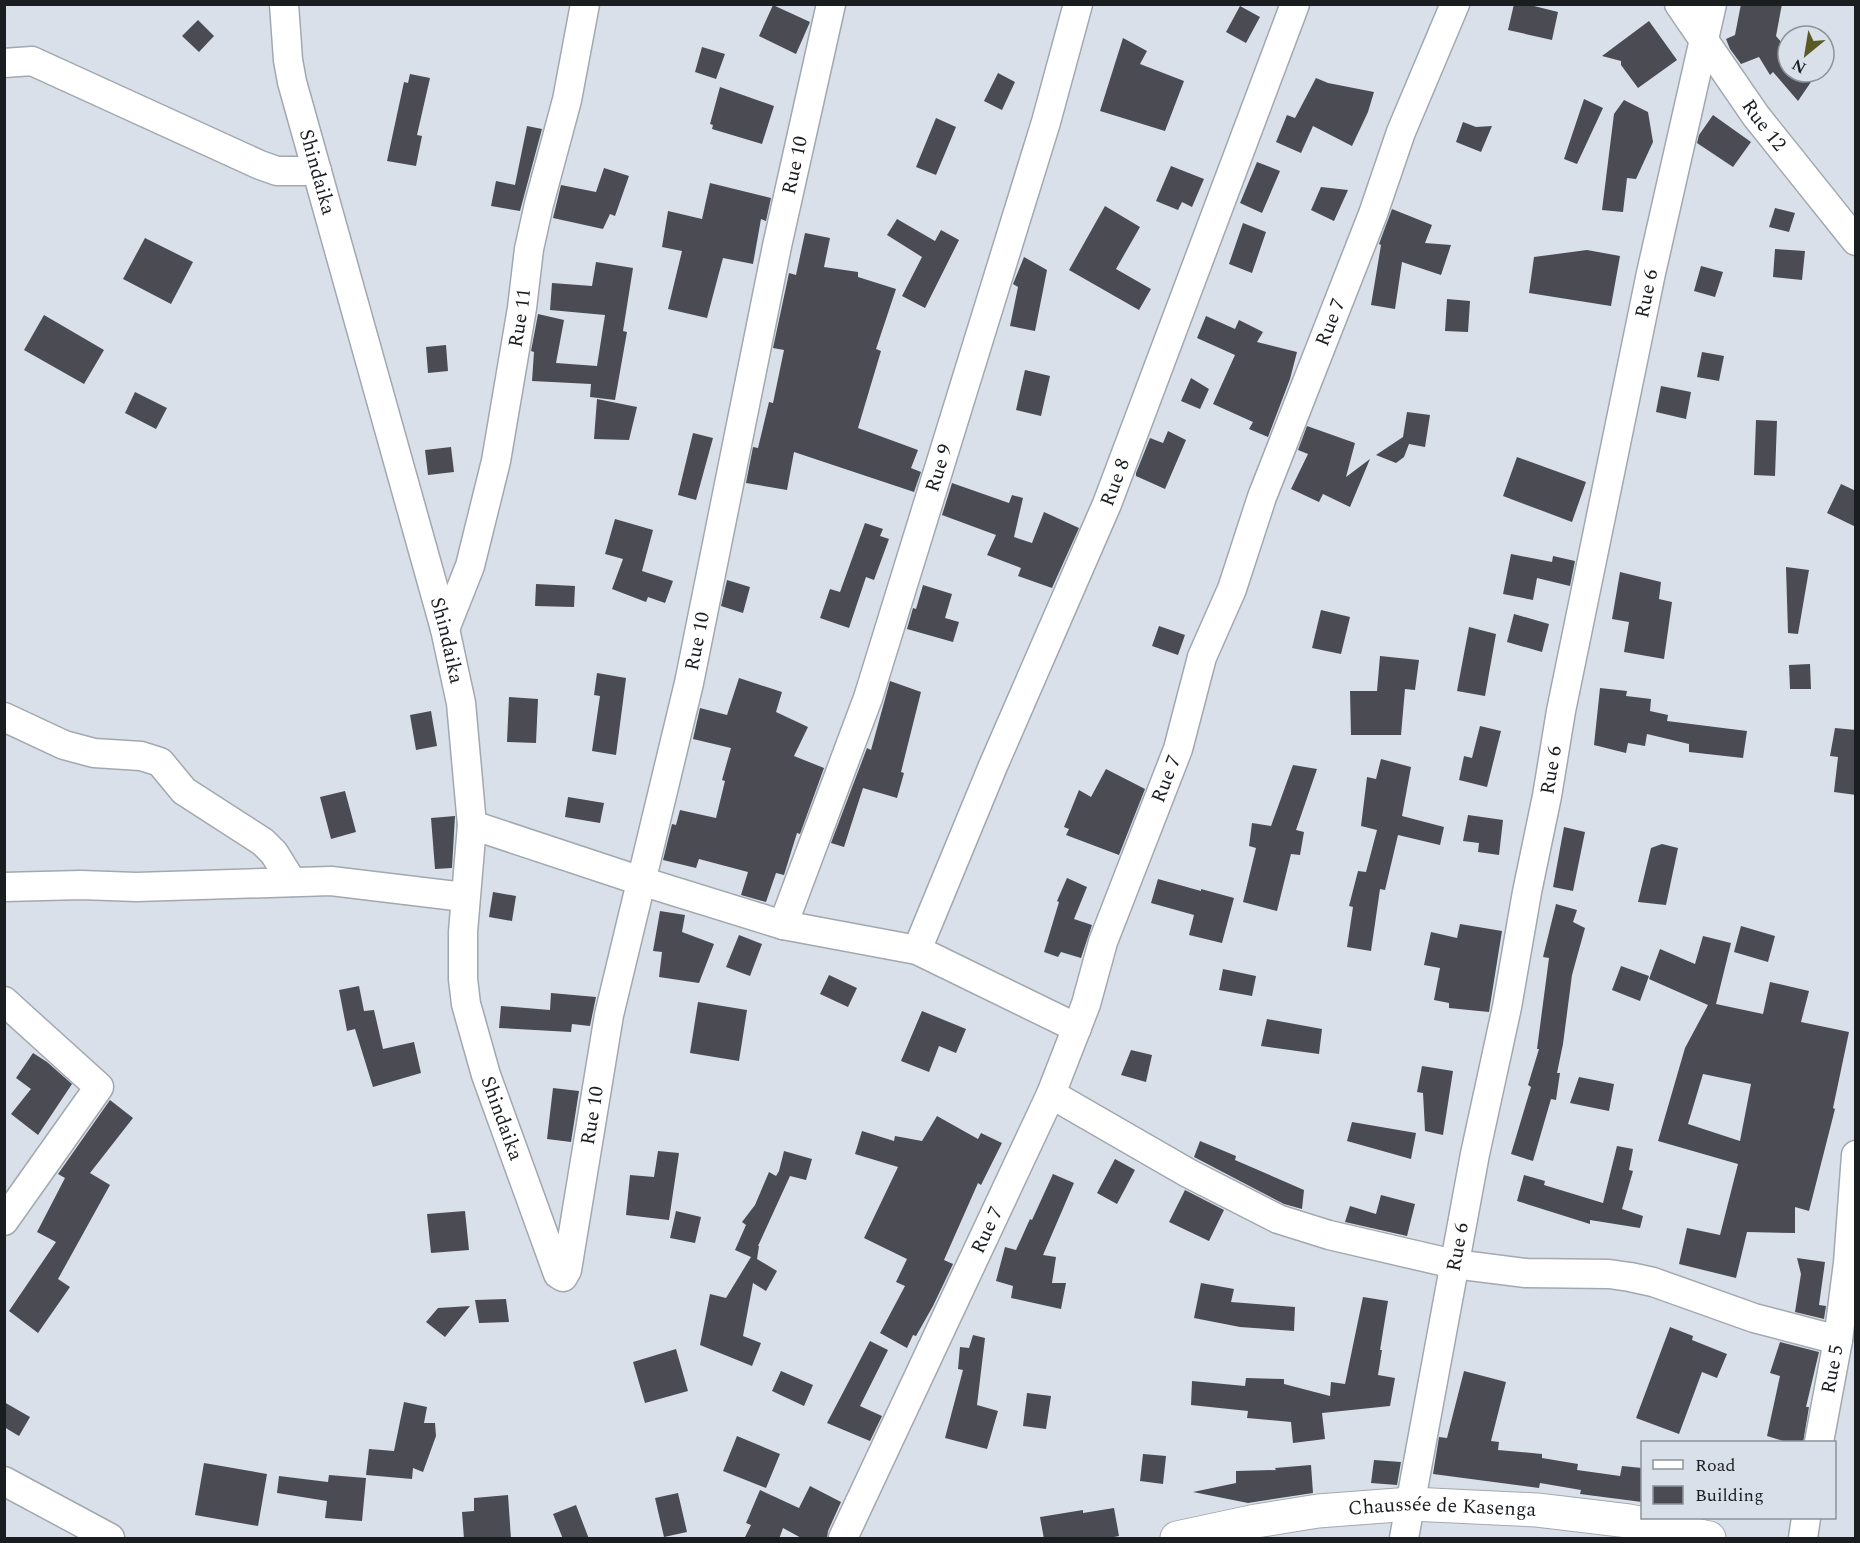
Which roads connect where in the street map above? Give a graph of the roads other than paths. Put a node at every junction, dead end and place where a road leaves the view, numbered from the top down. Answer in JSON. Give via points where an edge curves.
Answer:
{"nodes":[{"id":1,"x":284,"y":4,"type":"edge"},
{"id":2,"x":585,"y":4,"type":"edge"},
{"id":3,"x":831,"y":4,"type":"edge"},
{"id":4,"x":1078,"y":4,"type":"edge"},
{"id":5,"x":1295,"y":4,"type":"edge"},
{"id":6,"x":1455,"y":4,"type":"edge"},
{"id":7,"x":1679,"y":4,"type":"edge"},
{"id":8,"x":1712,"y":4,"type":"edge"},
{"id":9,"x":1704,"y":41,"type":"junction"},
{"id":10,"x":4,"y":63,"type":"edge"},
{"id":11,"x":317,"y":171,"type":"junction"},
{"id":12,"x":1856,"y":241,"type":"edge"},
{"id":13,"x":445,"y":629,"type":"junction"},
{"id":14,"x":4,"y":717,"type":"edge"},
{"id":15,"x":472,"y":825,"type":"junction"},
{"id":16,"x":640,"y":881,"type":"junction"},
{"id":17,"x":292,"y":882,"type":"junction"},
{"id":18,"x":4,"y":887,"type":"edge"},
{"id":19,"x":464,"y":897,"type":"junction"},
{"id":20,"x":783,"y":925,"type":"junction"},
{"id":21,"x":917,"y":950,"type":"junction"},
{"id":22,"x":4,"y":1001,"type":"edge"},
{"id":23,"x":1077,"y":1028,"type":"junction"},
{"id":24,"x":1051,"y":1094,"type":"junction"},
{"id":25,"x":1856,"y":1155,"type":"edge"},
{"id":26,"x":4,"y":1221,"type":"edge"},
{"id":27,"x":1454,"y":1264,"type":"junction"},
{"id":28,"x":563,"y":1277,"type":"joint"},
{"id":29,"x":1838,"y":1340,"type":"junction"},
{"id":30,"x":1819,"y":1441,"type":"edge"},
{"id":31,"x":4,"y":1481,"type":"edge"},
{"id":32,"x":1411,"y":1504,"type":"junction"},
{"id":33,"x":1806,"y":1519,"type":"edge"},
{"id":34,"x":110,"y":1539,"type":"edge"},
{"id":35,"x":843,"y":1539,"type":"edge"},
{"id":36,"x":1177,"y":1539,"type":"edge"},
{"id":37,"x":1404,"y":1539,"type":"edge"},
{"id":38,"x":1709,"y":1539,"type":"edge"},
{"id":39,"x":1803,"y":1539,"type":"edge"}],
"edges":[{"from":1,"to":11,"type":"street","name":"Shindaika","via":[[288,60]]},
{"from":2,"to":13,"type":"street","name":"Rue 11","via":[[567,100],[529,249],[496,461],[470,566]]},
{"from":3,"to":16,"type":"street","name":"Rue 10","via":[[688,683]]},
{"from":4,"to":20,"type":"street","name":"Rue 9","via":[[1046,122],[868,698]]},
{"from":5,"to":21,"type":"street","name":"Rue 8","via":[[1107,504]]},
{"from":6,"to":23,"type":"street","name":"Rue 7","via":[[1401,132],[1373,214],[1262,497],[1232,589],[1206,649],[1180,742],[1103,942]]},
{"from":7,"to":9,"type":"street","name":"Rue 12"},
{"from":8,"to":9,"type":"street","name":"Rue 6"},
{"from":9,"to":12,"type":"street","name":"Rue 12","via":[[1756,116]]},
{"from":9,"to":27,"type":"street","name":"Rue 6","via":[[1651,273],[1561,711],[1507,1007]]},
{"from":10,"to":11,"type":"street","via":[[32,61],[277,171]]},
{"from":11,"to":13,"type":"street","name":"Shindaika"},
{"from":13,"to":15,"type":"street","name":"Shindaika","via":[[461,703]]},
{"from":14,"to":17,"type":"street","via":[[64,745],[160,762],[184,791],[263,842]]},
{"from":15,"to":16,"type":"street"},
{"from":15,"to":19,"type":"street","name":"Shindaika"},
{"from":16,"to":20,"type":"street"},
{"from":16,"to":28,"type":"street","name":"Rue 10","via":[[600,1062]]},
{"from":17,"to":18,"type":"street"},
{"from":17,"to":19,"type":"street","via":[[331,881]]},
{"from":19,"to":28,"type":"street","name":"Shindaika","via":[[462,980],[466,1004],[486,1075],[558,1274]]},
{"from":20,"to":21,"type":"street"},
{"from":21,"to":23,"type":"street"},
{"from":22,"to":26,"type":"street","via":[[99,1087]]},
{"from":23,"to":24,"type":"street","name":"Rue 7"},
{"from":24,"to":27,"type":"street","via":[[1188,1173],[1278,1219]]},
{"from":24,"to":35,"type":"street","name":"Rue 7"},
{"from":25,"to":29,"type":"street","name":"Rue 5"},
{"from":27,"to":29,"type":"street","via":[[1526,1273],[1630,1277],[1754,1318]]},
{"from":27,"to":32,"type":"street","name":"Rue 6"},
{"from":29,"to":30,"type":"street","name":"Rue 5"},
{"from":31,"to":34,"type":"street"},
{"from":32,"to":36,"type":"main road","name":"Chaussée de Kasenga","via":[[1318,1511]]},
{"from":32,"to":37,"type":"street","name":"Rue 6"},
{"from":32,"to":38,"type":"main road","name":"Chaussée de Kasenga","via":[[1537,1510],[1629,1521]]},
{"from":33,"to":39,"type":"street"}]}
